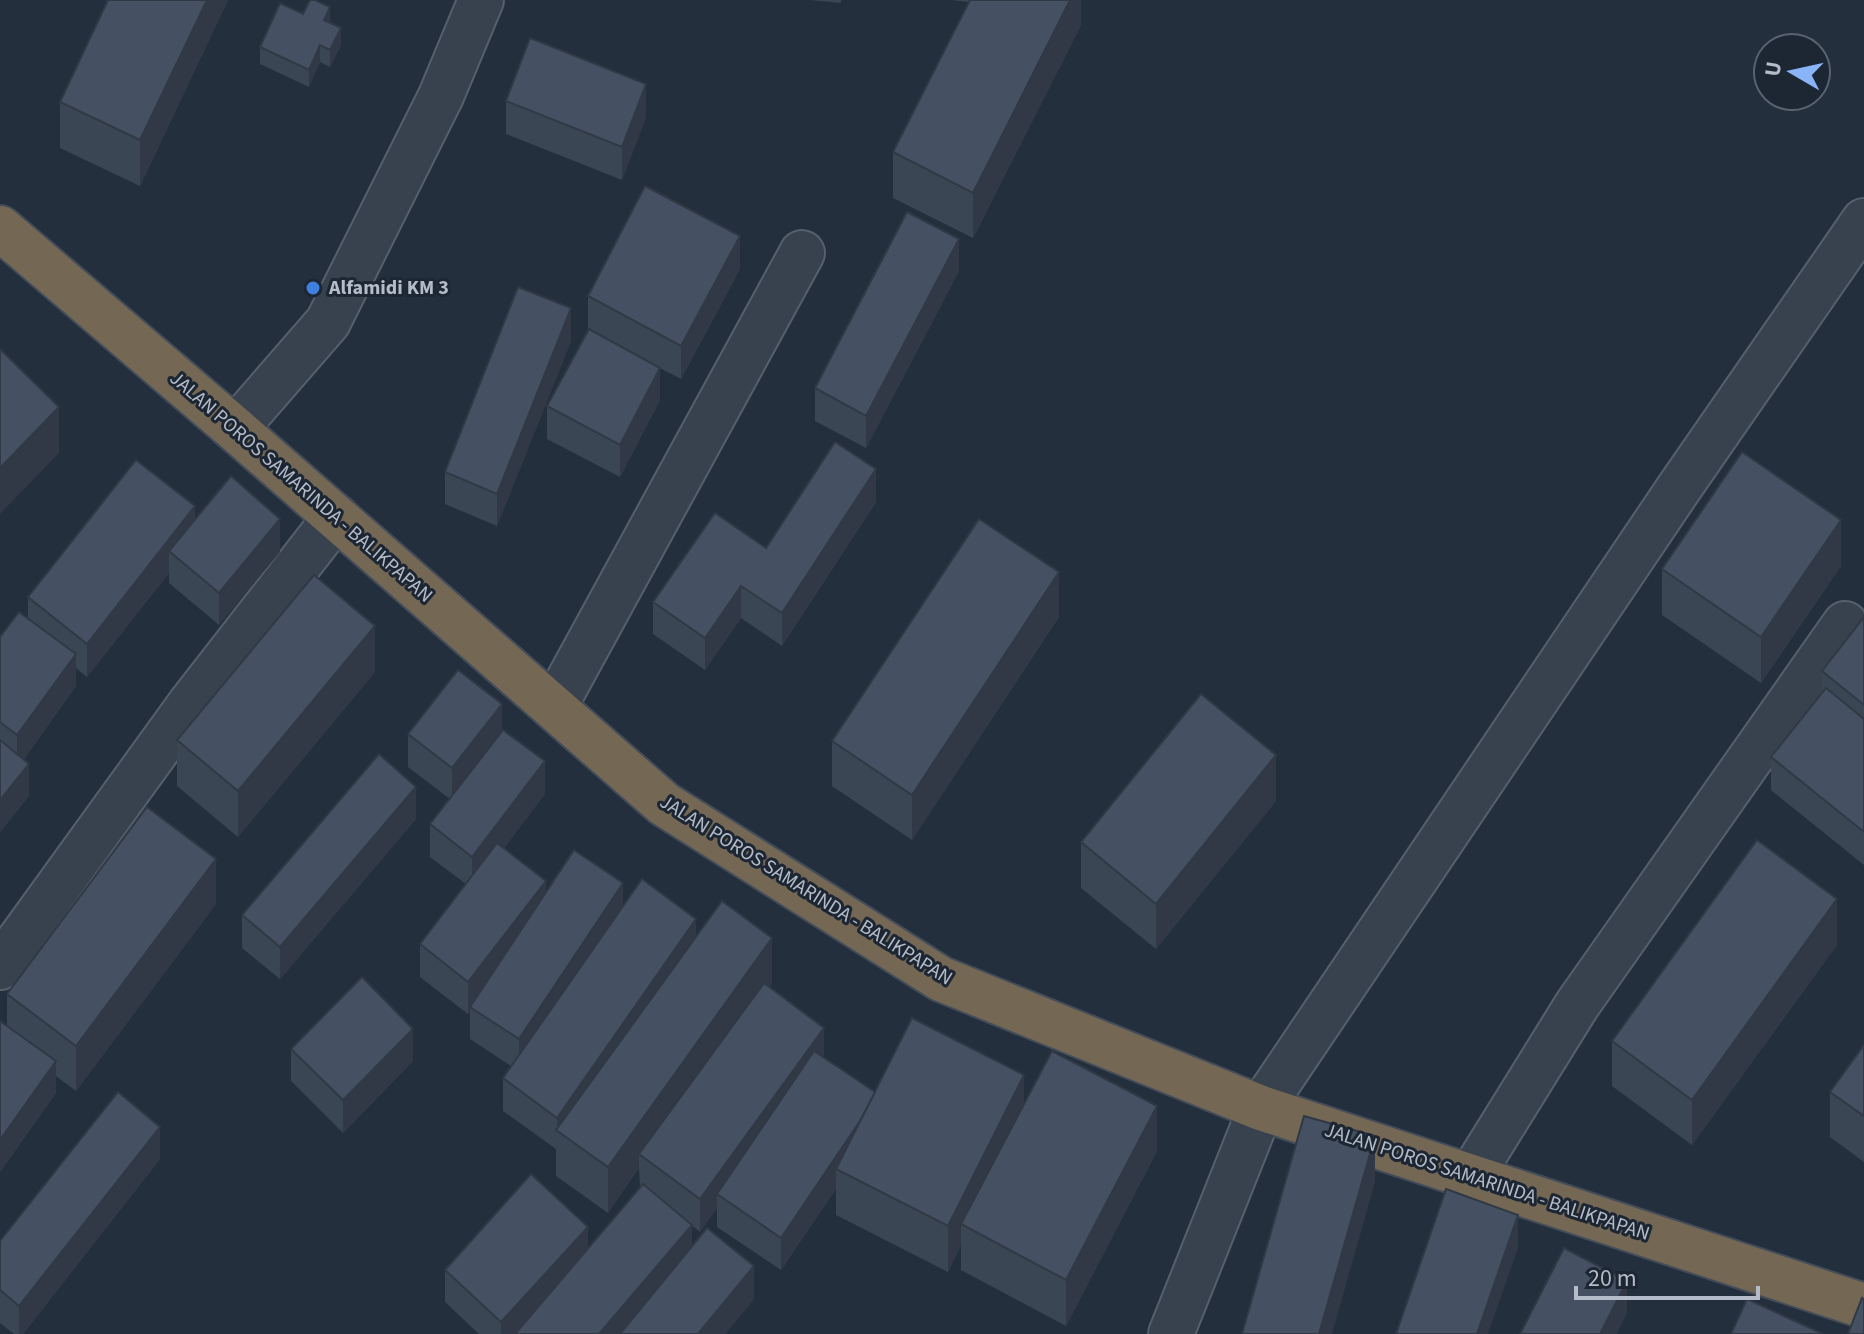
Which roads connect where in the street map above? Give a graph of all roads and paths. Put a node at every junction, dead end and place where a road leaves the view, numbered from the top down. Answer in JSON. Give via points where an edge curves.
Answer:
{"nodes":[{"id":1,"x":481,"y":0,"type":"edge"},
{"id":2,"x":1864,"y":221,"type":"edge"},
{"id":3,"x":0,"y":228,"type":"edge"},
{"id":4,"x":802,"y":253,"type":"dead end"},
{"id":5,"x":235,"y":429,"type":"junction"},
{"id":6,"x":336,"y":517,"type":"junction"},
{"id":7,"x":1845,"y":624,"type":"dead end"},
{"id":8,"x":554,"y":707,"type":"junction"},
{"id":9,"x":0,"y":967,"type":"edge"},
{"id":10,"x":1261,"y":1108,"type":"junction"},
{"id":11,"x":1471,"y":1176,"type":"junction"},
{"id":12,"x":1864,"y":1306,"type":"edge"},
{"id":13,"x":1171,"y":1334,"type":"edge"}],
"edges":[{"from":1,"to":5,"type":"street","via":[[441,96],[328,322]]},
{"from":2,"to":10,"type":"street"},
{"from":3,"to":5,"type":"highway","name":"JALAN POROS SAMARINDA - BALIKPAPAN"},
{"from":4,"to":8,"type":"street"},
{"from":5,"to":6,"type":"highway","name":"JALAN POROS SAMARINDA - BALIKPAPAN"},
{"from":6,"to":8,"type":"highway","name":"JALAN POROS SAMARINDA - BALIKPAPAN"},
{"from":6,"to":9,"type":"street","via":[[191,703]]},
{"from":7,"to":11,"type":"street","via":[[1577,1005]]},
{"from":8,"to":10,"type":"highway","name":"JALAN POROS SAMARINDA - BALIKPAPAN","via":[[664,804],[941,979]]},
{"from":10,"to":11,"type":"highway","name":"JALAN POROS SAMARINDA - BALIKPAPAN"},
{"from":10,"to":13,"type":"street"},
{"from":11,"to":12,"type":"highway","name":"JALAN POROS SAMARINDA - BALIKPAPAN"}]}
